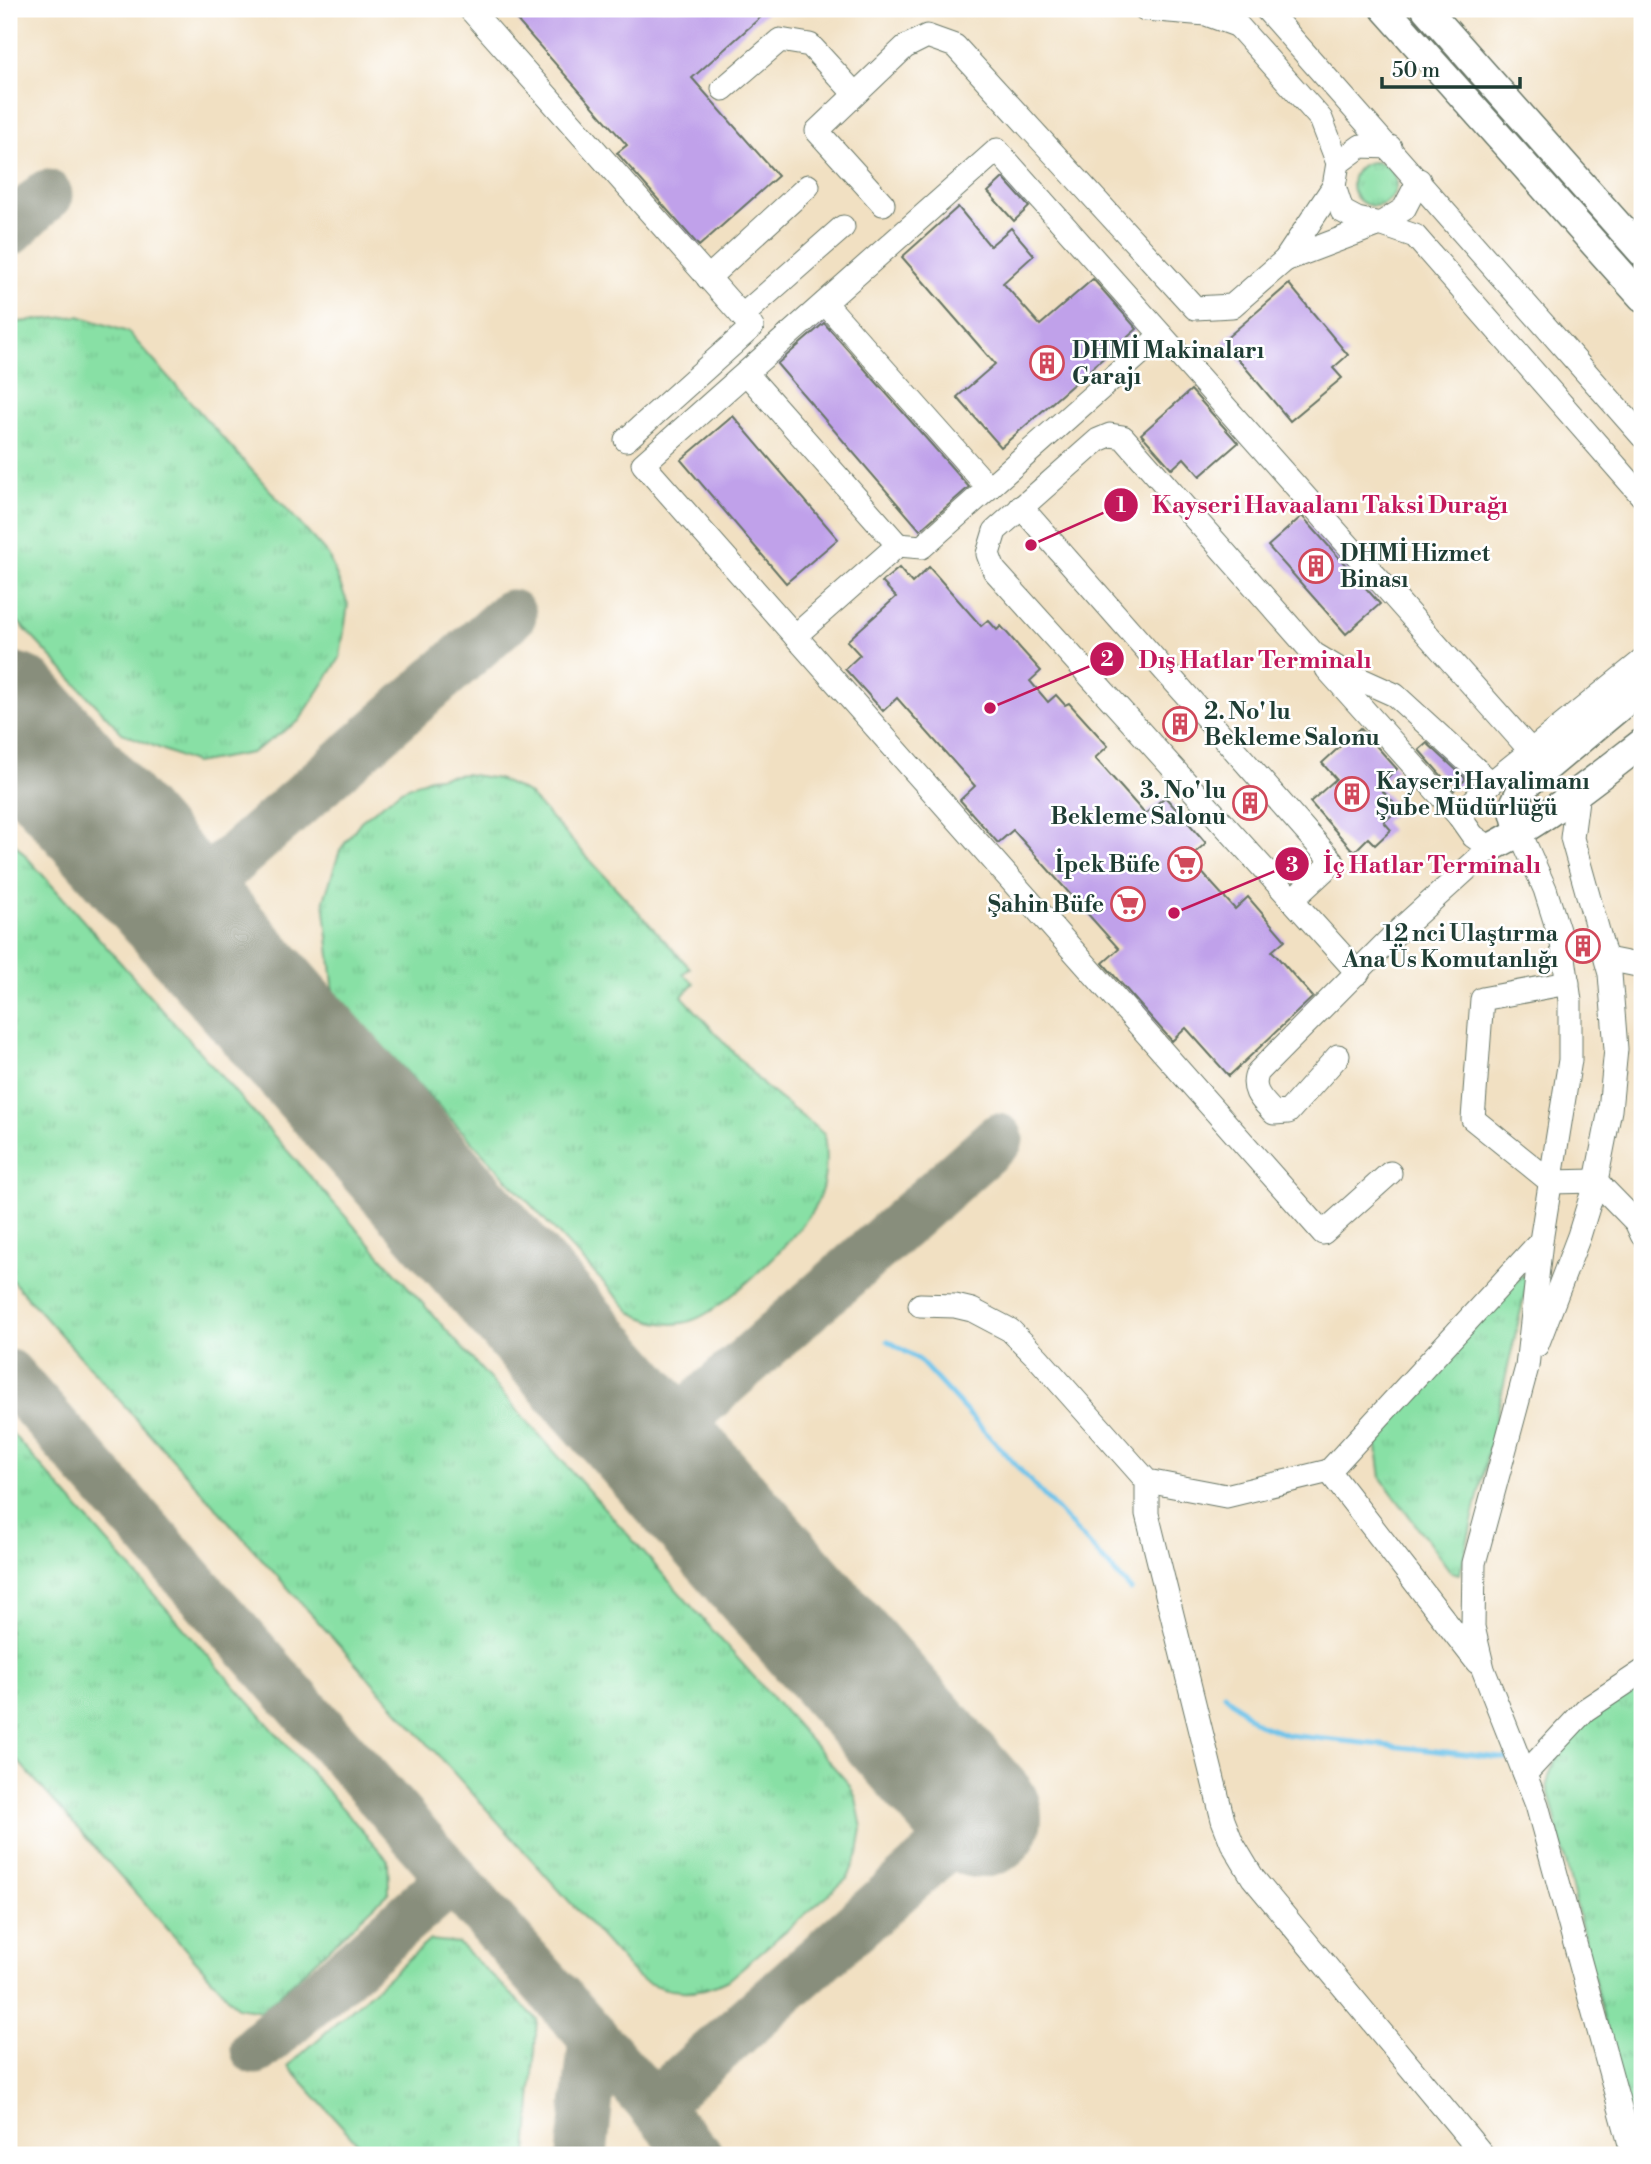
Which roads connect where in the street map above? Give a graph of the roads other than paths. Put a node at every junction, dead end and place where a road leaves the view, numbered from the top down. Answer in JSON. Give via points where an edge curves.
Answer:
{"nodes":[{"id":1,"x":470,"y":9,"type":"edge"},
{"id":2,"x":1145,"y":9,"type":"edge"},
{"id":3,"x":1266,"y":9,"type":"edge"},
{"id":4,"x":1385,"y":9,"type":"edge"},
{"id":5,"x":1426,"y":9,"type":"edge"},
{"id":6,"x":1230,"y":17,"type":"edge"},
{"id":7,"x":723,"y":89,"type":"dead end"},
{"id":8,"x":855,"y":94,"type":"junction"},
{"id":9,"x":1390,"y":147,"type":"junction"},
{"id":10,"x":1336,"y":174,"type":"junction"},
{"id":11,"x":1419,"y":180,"type":"junction"},
{"id":12,"x":808,"y":186,"type":"dead end"},
{"id":13,"x":883,"y":204,"type":"dead end"},
{"id":14,"x":1380,"y":224,"type":"junction"},
{"id":15,"x":843,"y":227,"type":"dead end"},
{"id":16,"x":1642,"y":252,"type":"edge"},
{"id":17,"x":1285,"y":260,"type":"junction"},
{"id":18,"x":709,"y":278,"type":"junction"},
{"id":19,"x":1642,"y":297,"type":"edge"},
{"id":20,"x":825,"y":303,"type":"junction"},
{"id":21,"x":743,"y":316,"type":"junction"},
{"id":22,"x":1161,"y":335,"type":"junction"},
{"id":23,"x":746,"y":373,"type":"junction"},
{"id":24,"x":1642,"y":436,"type":"edge"},
{"id":25,"x":626,"y":440,"type":"dead end"},
{"id":26,"x":989,"y":488,"type":"junction"},
{"id":27,"x":1642,"y":496,"type":"edge"},
{"id":28,"x":1021,"y":507,"type":"junction"},
{"id":29,"x":898,"y":544,"type":"junction"},
{"id":30,"x":795,"y":636,"type":"junction"},
{"id":31,"x":1314,"y":654,"type":"junction"},
{"id":32,"x":1642,"y":661,"type":"edge"},
{"id":33,"x":1642,"y":688,"type":"edge"},
{"id":34,"x":1642,"y":743,"type":"edge"},
{"id":35,"x":1531,"y":751,"type":"junction"},
{"id":36,"x":1491,"y":783,"type":"junction"},
{"id":37,"x":1578,"y":792,"type":"junction"},
{"id":38,"x":1459,"y":816,"type":"junction"},
{"id":39,"x":1520,"y":832,"type":"junction"},
{"id":40,"x":1490,"y":848,"type":"junction"},
{"id":41,"x":1292,"y":900,"type":"junction"},
{"id":42,"x":1607,"y":959,"type":"junction"},
{"id":43,"x":1642,"y":966,"type":"edge"},
{"id":44,"x":1358,"y":973,"type":"junction"},
{"id":45,"x":1568,"y":983,"type":"junction"},
{"id":46,"x":1338,"y":1056,"type":"dead end"},
{"id":47,"x":1390,"y":1173,"type":"dead end"},
{"id":48,"x":1596,"y":1181,"type":"junction"},
{"id":49,"x":1551,"y":1182,"type":"junction"},
{"id":50,"x":1642,"y":1235,"type":"edge"},
{"id":51,"x":1541,"y":1241,"type":"junction"},
{"id":52,"x":920,"y":1305,"type":"dead end"},
{"id":53,"x":1527,"y":1367,"type":"junction"},
{"id":54,"x":1329,"y":1471,"type":"junction"},
{"id":55,"x":1147,"y":1481,"type":"junction"},
{"id":56,"x":1483,"y":1669,"type":"junction"},
{"id":57,"x":1642,"y":1672,"type":"edge"},
{"id":58,"x":1525,"y":1774,"type":"junction"},
{"id":59,"x":1483,"y":2155,"type":"edge"},
{"id":60,"x":1633,"y":2155,"type":"edge"}],
"edges":[{"from":1,"to":18,"type":"lane"},
{"from":2,"to":6,"type":"lane"},
{"from":3,"to":9,"type":"lane"},
{"from":4,"to":19,"type":"main road"},
{"from":5,"to":16,"type":"main road"},
{"from":6,"to":10,"type":"lane","via":[[1321,119]]},
{"from":7,"to":8,"type":"lane","via":[[780,40],[810,45]]},
{"from":8,"to":13,"type":"lane","via":[[817,131]]},
{"from":8,"to":17,"type":"lane","via":[[905,47],[927,36],[955,46],[1195,307],[1232,306]]},
{"from":9,"to":10,"type":"lane","via":[[1361,146]]},
{"from":9,"to":11,"type":"lane"},
{"from":10,"to":14,"type":"lane","via":[[1342,211]]},
{"from":10,"to":17,"type":"lane"},
{"from":11,"to":14,"type":"lane","via":[[1404,209]]},
{"from":11,"to":24,"type":"lane"},
{"from":12,"to":18,"type":"lane"},
{"from":14,"to":17,"type":"lane"},
{"from":14,"to":27,"type":"lane","via":[[1415,236]]},
{"from":15,"to":21,"type":"lane"},
{"from":18,"to":21,"type":"lane"},
{"from":20,"to":22,"type":"lane","via":[[997,150]]},
{"from":20,"to":23,"type":"lane"},
{"from":20,"to":26,"type":"lane"},
{"from":21,"to":25,"type":"lane","via":[[752,327]]},
{"from":22,"to":26,"type":"lane"},
{"from":22,"to":35,"type":"lane"},
{"from":23,"to":29,"type":"lane"},
{"from":23,"to":30,"type":"lane","via":[[643,464]]},
{"from":26,"to":29,"type":"lane","via":[[922,547]]},
{"from":28,"to":31,"type":"lane","via":[[1098,440],[1110,435],[1123,437]]},
{"from":28,"to":41,"type":"lane","via":[[991,538],[988,554],[994,570]]},
{"from":28,"to":41,"type":"lane","via":[[1333,862]]},
{"from":29,"to":30,"type":"lane"},
{"from":30,"to":47,"type":"lane","via":[[1322,1233]]},
{"from":31,"to":36,"type":"lane","via":[[1395,695]]},
{"from":31,"to":38,"type":"lane"},
{"from":32,"to":35,"type":"lane"},
{"from":33,"to":39,"type":"main road","via":[[1522,788],[1513,807]]},
{"from":34,"to":37,"type":"main road"},
{"from":35,"to":36,"type":"lane"},
{"from":36,"to":38,"type":"lane"},
{"from":37,"to":39,"type":"main road"},
{"from":37,"to":42,"type":"lane","via":[[1572,838]]},
{"from":38,"to":40,"type":"lane","via":[[1473,836]]},
{"from":39,"to":40,"type":"main road"},
{"from":39,"to":45,"type":"lane","via":[[1554,916]]},
{"from":40,"to":44,"type":"lane"},
{"from":41,"to":44,"type":"lane"},
{"from":42,"to":43,"type":"lane"},
{"from":42,"to":48,"type":"lane","via":[[1616,1049]]},
{"from":44,"to":46,"type":"lane","via":[[1258,1072],[1256,1093],[1274,1113],[1288,1112]]},
{"from":45,"to":49,"type":"lane","via":[[1570,1060]]},
{"from":45,"to":49,"type":"lane","via":[[1482,999],[1473,1119]]},
{"from":48,"to":49,"type":"lane"},
{"from":48,"to":50,"type":"lane","via":[[1636,1222]]},
{"from":48,"to":53,"type":"lane","via":[[1564,1279]]},
{"from":49,"to":51,"type":"lane"},
{"from":51,"to":53,"type":"lane"},
{"from":51,"to":54,"type":"lane"},
{"from":52,"to":55,"type":"lane","via":[[972,1310],[1010,1330]]},
{"from":53,"to":56,"type":"lane","via":[[1474,1563],[1472,1606]]},
{"from":54,"to":55,"type":"lane","via":[[1226,1496]]},
{"from":54,"to":56,"type":"lane"},
{"from":55,"to":59,"type":"lane","via":[[1147,1514],[1232,1843],[1253,1878]]},
{"from":56,"to":58,"type":"lane"},
{"from":57,"to":58,"type":"lane","via":[[1585,1710]]},
{"from":58,"to":60,"type":"lane"}]}
